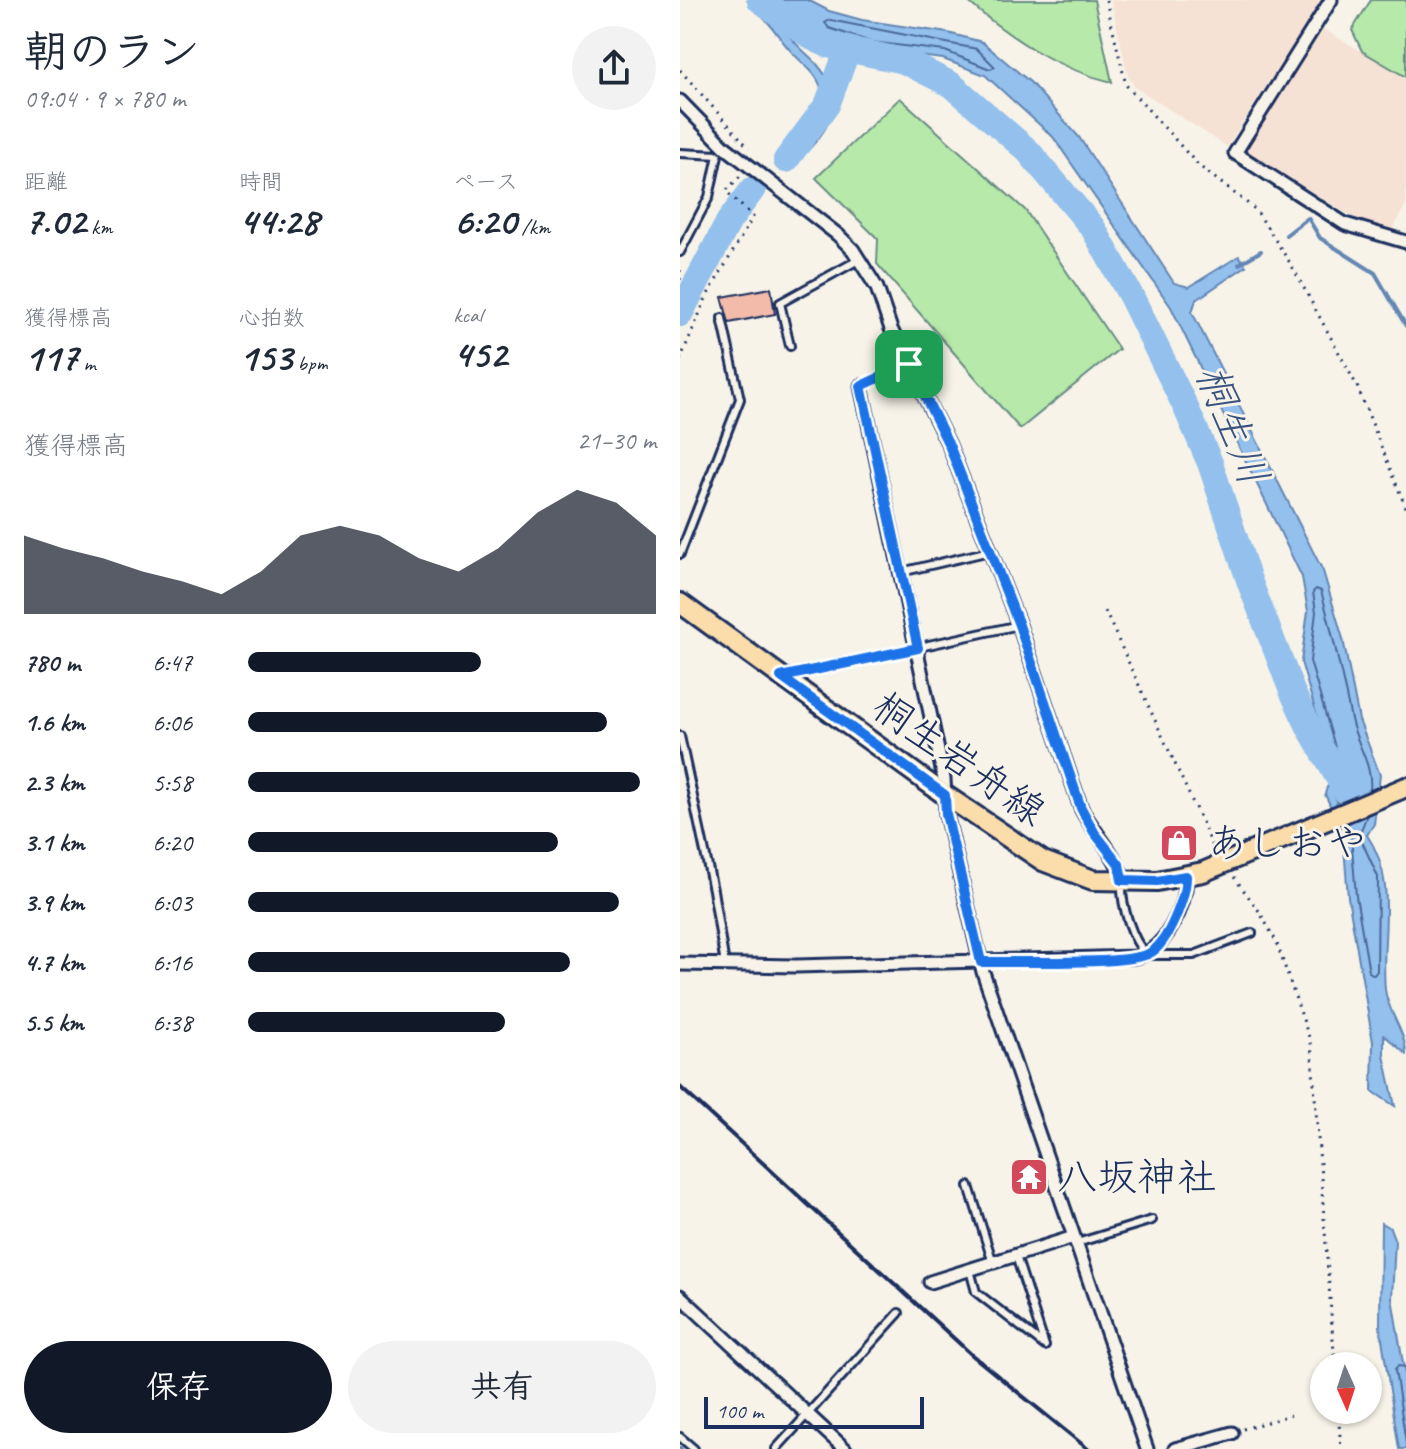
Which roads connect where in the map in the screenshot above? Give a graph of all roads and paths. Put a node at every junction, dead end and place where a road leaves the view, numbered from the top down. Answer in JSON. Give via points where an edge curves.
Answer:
{"nodes":[{"id":1,"x":1106,"y":0,"type":"edge"},
{"id":2,"x":1331,"y":0,"type":"edge"},
{"id":3,"x":680,"y":70,"type":"edge"},
{"id":4,"x":680,"y":101,"type":"edge"},
{"id":5,"x":749,"y":148,"type":"dead end"},
{"id":6,"x":722,"y":151,"type":"junction"},
{"id":7,"x":680,"y":153,"type":"edge"},
{"id":8,"x":1406,"y":242,"type":"edge"},
{"id":9,"x":680,"y":252,"type":"edge"},
{"id":10,"x":860,"y":259,"type":"junction"},
{"id":11,"x":680,"y":270,"type":"edge"},
{"id":12,"x":680,"y":282,"type":"edge"},
{"id":13,"x":722,"y":318,"type":"dead end"},
{"id":14,"x":790,"y":346,"type":"dead end"},
{"id":15,"x":680,"y":360,"type":"edge"},
{"id":16,"x":909,"y":364,"type":"junction"},
{"id":17,"x":861,"y":386,"type":"joint"},
{"id":18,"x":1406,"y":508,"type":"edge"},
{"id":19,"x":990,"y":551,"type":"junction"},
{"id":20,"x":680,"y":554,"type":"edge"},
{"id":21,"x":901,"y":572,"type":"junction"},
{"id":22,"x":680,"y":603,"type":"edge"},
{"id":23,"x":1105,"y":611,"type":"dead end"},
{"id":24,"x":1019,"y":625,"type":"junction"},
{"id":25,"x":918,"y":648,"type":"junction"},
{"id":26,"x":781,"y":677,"type":"junction"},
{"id":27,"x":680,"y":736,"type":"edge"},
{"id":28,"x":1406,"y":787,"type":"edge"},
{"id":29,"x":945,"y":795,"type":"junction"},
{"id":30,"x":1222,"y":865,"type":"junction"},
{"id":31,"x":1186,"y":876,"type":"junction"},
{"id":32,"x":1122,"y":880,"type":"junction"},
{"id":33,"x":1252,"y":933,"type":"dead end"},
{"id":34,"x":1147,"y":955,"type":"junction"},
{"id":35,"x":981,"y":962,"type":"junction"},
{"id":36,"x":680,"y":964,"type":"edge"},
{"id":37,"x":725,"y":965,"type":"junction"},
{"id":38,"x":969,"y":1186,"type":"dead end"},
{"id":39,"x":1152,"y":1220,"type":"dead end"},
{"id":40,"x":1075,"y":1240,"type":"junction"},
{"id":41,"x":1016,"y":1256,"type":"junction"},
{"id":42,"x":993,"y":1263,"type":"junction"},
{"id":43,"x":970,"y":1270,"type":"junction"},
{"id":44,"x":930,"y":1282,"type":"dead end"},
{"id":45,"x":680,"y":1296,"type":"edge"},
{"id":46,"x":899,"y":1313,"type":"dead end"},
{"id":47,"x":1334,"y":1352,"type":"edge"},
{"id":48,"x":806,"y":1414,"type":"junction"},
{"id":49,"x":1291,"y":1415,"type":"dead end"},
{"id":50,"x":1339,"y":1424,"type":"edge"},
{"id":51,"x":1232,"y":1433,"type":"joint"},
{"id":52,"x":680,"y":1437,"type":"edge"},
{"id":53,"x":694,"y":1449,"type":"edge"},
{"id":54,"x":776,"y":1449,"type":"edge"},
{"id":55,"x":845,"y":1449,"type":"edge"},
{"id":56,"x":1147,"y":1449,"type":"edge"},
{"id":57,"x":1175,"y":1449,"type":"edge"},
{"id":58,"x":1341,"y":1449,"type":"edge"}],
"edges":[{"from":1,"to":18,"type":"path","via":[[1126,85],[1198,165],[1256,210],[1357,386]]},
{"from":2,"to":8,"type":"street","via":[[1235,153],[1345,224]]},
{"from":3,"to":5,"type":"path"},
{"from":4,"to":6,"type":"street"},
{"from":6,"to":7,"type":"lane"},
{"from":6,"to":9,"type":"lane","via":[[709,197]]},
{"from":6,"to":10,"type":"street","via":[[803,206]]},
{"from":6,"to":15,"type":"path","via":[[740,176],[726,191],[753,217],[707,296]]},
{"from":10,"to":14,"type":"lane","via":[[780,303]]},
{"from":10,"to":16,"type":"street"},
{"from":11,"to":12,"type":"path"},
{"from":13,"to":20,"type":"lane","via":[[740,399]]},
{"from":16,"to":17,"type":"path"},
{"from":16,"to":19,"type":"street","via":[[949,445]]},
{"from":17,"to":21,"type":"street"},
{"from":19,"to":21,"type":"lane"},
{"from":19,"to":24,"type":"street"},
{"from":21,"to":25,"type":"street"},
{"from":22,"to":26,"type":"main road","name":"桐生岩舟線"},
{"from":23,"to":30,"type":"path"},
{"from":24,"to":25,"type":"lane"},
{"from":24,"to":32,"type":"street","via":[[1081,808],[1119,864]]},
{"from":25,"to":26,"type":"lane"},
{"from":25,"to":29,"type":"street"},
{"from":26,"to":29,"type":"main road","name":"桐生岩舟線"},
{"from":27,"to":37,"type":"lane"},
{"from":28,"to":30,"type":"main road","name":"桐生岩舟線"},
{"from":29,"to":32,"type":"main road","name":"桐生岩舟線","via":[[1051,865],[1093,880]]},
{"from":29,"to":35,"type":"street"},
{"from":30,"to":31,"type":"main road","name":"桐生岩舟線"},
{"from":30,"to":47,"type":"path","via":[[1276,941],[1311,1043]]},
{"from":31,"to":32,"type":"main road","name":"桐生岩舟線"},
{"from":31,"to":34,"type":"street","via":[[1176,915]]},
{"from":32,"to":34,"type":"lane","via":[[1123,900]]},
{"from":33,"to":34,"type":"lane","via":[[1194,955]]},
{"from":34,"to":35,"type":"street"},
{"from":35,"to":37,"type":"street"},
{"from":35,"to":40,"type":"street"},
{"from":36,"to":37,"type":"street"},
{"from":38,"to":42,"type":"lane"},
{"from":39,"to":40,"type":"lane"},
{"from":40,"to":41,"type":"street"},
{"from":40,"to":56,"type":"street"},
{"from":41,"to":42,"type":"street"},
{"from":41,"to":43,"type":"lane","via":[[1045,1346],[976,1292]]},
{"from":42,"to":43,"type":"street"},
{"from":43,"to":44,"type":"street"},
{"from":45,"to":48,"type":"street"},
{"from":46,"to":48,"type":"lane"},
{"from":48,"to":54,"type":"lane"},
{"from":48,"to":55,"type":"street"},
{"from":49,"to":51,"type":"path"},
{"from":50,"to":58,"type":"path"},
{"from":51,"to":57,"type":"street"},
{"from":52,"to":53,"type":"lane"}]}
